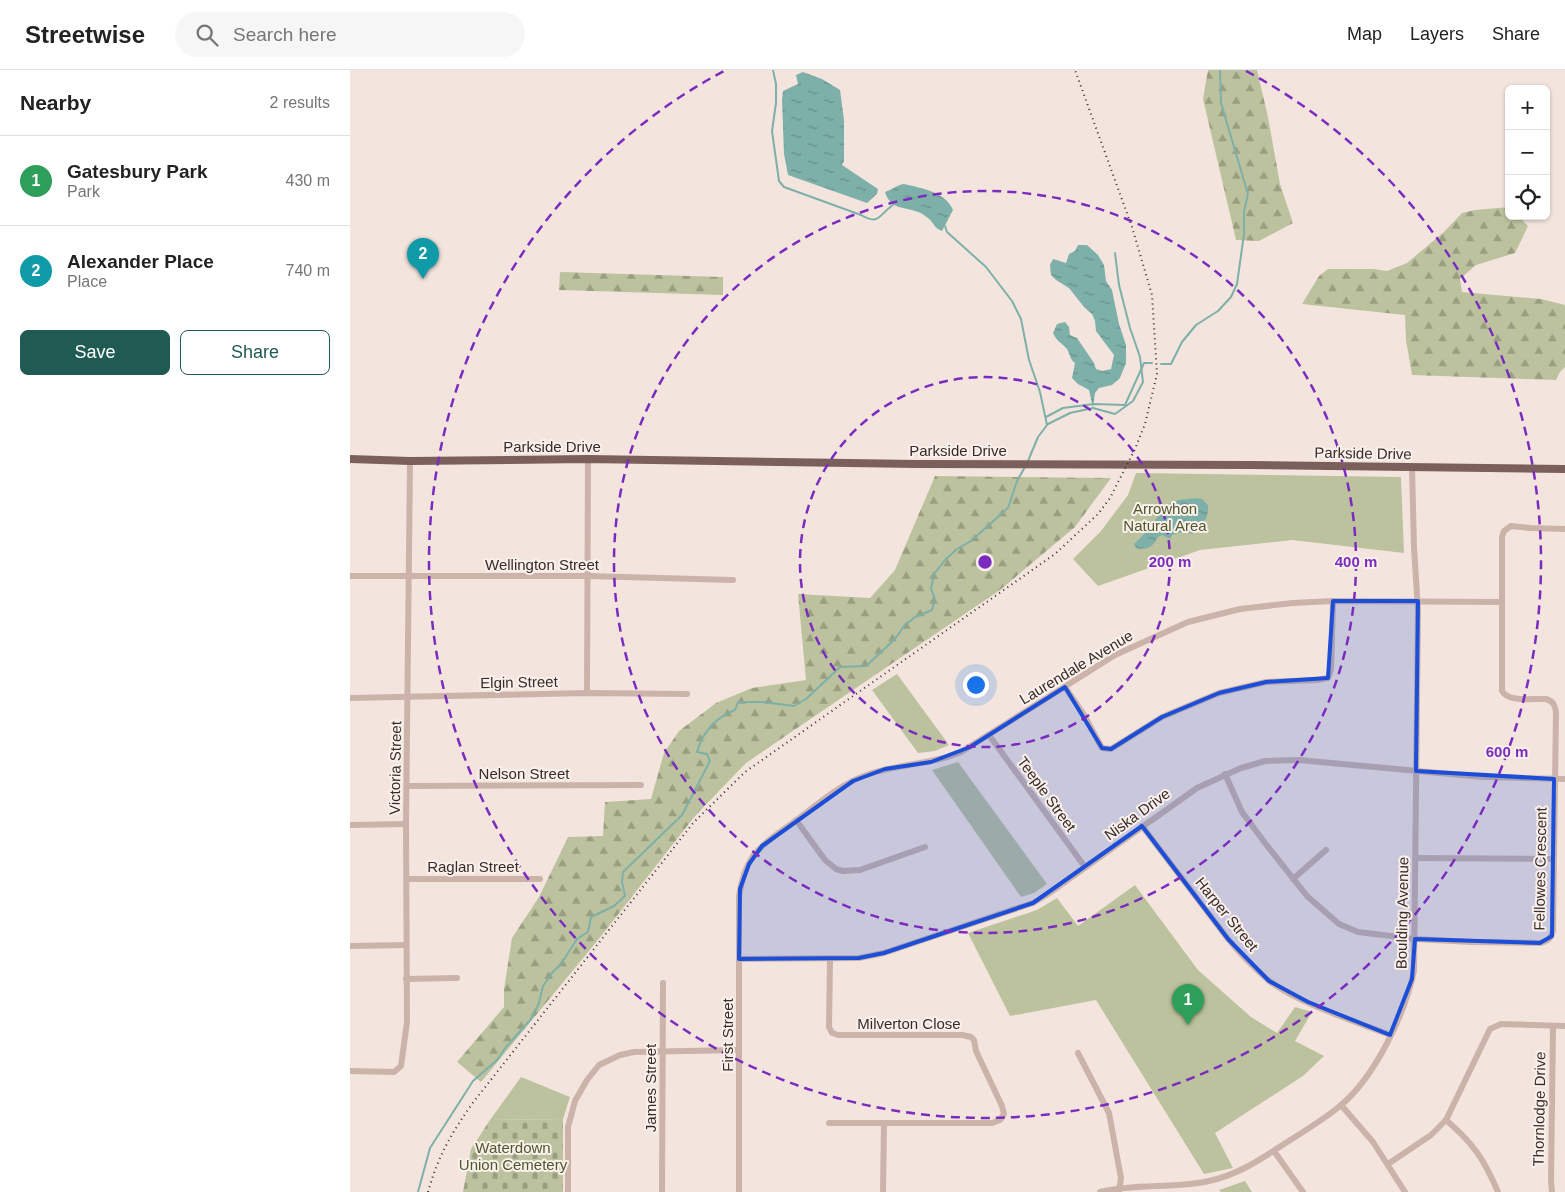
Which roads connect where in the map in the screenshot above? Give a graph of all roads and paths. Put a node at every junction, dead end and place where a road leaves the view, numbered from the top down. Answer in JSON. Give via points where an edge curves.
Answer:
{"nodes":[{"id":1,"x":350,"y":459,"type":"edge"},
{"id":2,"x":588,"y":459,"type":"junction"},
{"id":3,"x":410,"y":460,"type":"junction"},
{"id":4,"x":1412,"y":468,"type":"junction"},
{"id":5,"x":1565,"y":468,"type":"edge"},
{"id":6,"x":1565,"y":529,"type":"edge"},
{"id":7,"x":350,"y":576,"type":"edge"},
{"id":8,"x":409,"y":576,"type":"junction"},
{"id":9,"x":588,"y":576,"type":"junction"},
{"id":10,"x":733,"y":580,"type":"dead end"},
{"id":11,"x":1333,"y":601,"type":"junction"},
{"id":12,"x":1418,"y":601,"type":"junction"},
{"id":13,"x":1502,"y":602,"type":"junction"},
{"id":14,"x":1065,"y":687,"type":"junction"},
{"id":15,"x":587,"y":693,"type":"junction"},
{"id":16,"x":687,"y":694,"type":"dead end"},
{"id":17,"x":408,"y":696,"type":"junction"},
{"id":18,"x":350,"y":698,"type":"edge"},
{"id":19,"x":989,"y":735,"type":"junction"},
{"id":20,"x":1416,"y":771,"type":"junction"},
{"id":21,"x":1225,"y":774,"type":"junction"},
{"id":22,"x":1554,"y":779,"type":"junction"},
{"id":23,"x":1565,"y":779,"type":"edge"},
{"id":24,"x":640,"y":784,"type":"dead end"},
{"id":25,"x":408,"y":786,"type":"junction"},
{"id":26,"x":796,"y":820,"type":"junction"},
{"id":27,"x":350,"y":824,"type":"edge"},
{"id":28,"x":406,"y":824,"type":"junction"},
{"id":29,"x":1142,"y":826,"type":"junction"},
{"id":30,"x":925,"y":847,"type":"dead end"},
{"id":31,"x":1326,"y":850,"type":"dead end"},
{"id":32,"x":1416,"y":858,"type":"junction"},
{"id":33,"x":1553,"y":859,"type":"junction"},
{"id":34,"x":1085,"y":867,"type":"junction"},
{"id":35,"x":407,"y":879,"type":"junction"},
{"id":36,"x":540,"y":879,"type":"dead end"},
{"id":37,"x":743,"y":879,"type":"joint"},
{"id":38,"x":1293,"y":879,"type":"junction"},
{"id":39,"x":1415,"y":939,"type":"junction"},
{"id":40,"x":406,"y":945,"type":"junction"},
{"id":41,"x":350,"y":946,"type":"edge"},
{"id":42,"x":739,"y":959,"type":"junction"},
{"id":43,"x":830,"y":959,"type":"junction"},
{"id":44,"x":457,"y":978,"type":"dead end"},
{"id":45,"x":406,"y":979,"type":"junction"},
{"id":46,"x":663,"y":983,"type":"dead end"},
{"id":47,"x":1553,"y":1026,"type":"junction"},
{"id":48,"x":1565,"y":1026,"type":"edge"},
{"id":49,"x":1390,"y":1035,"type":"junction"},
{"id":50,"x":739,"y":1050,"type":"junction"},
{"id":51,"x":662,"y":1051,"type":"junction"},
{"id":52,"x":1078,"y":1054,"type":"dead end"},
{"id":53,"x":350,"y":1071,"type":"edge"},
{"id":54,"x":1341,"y":1105,"type":"junction"},
{"id":55,"x":1446,"y":1120,"type":"junction"},
{"id":56,"x":829,"y":1123,"type":"dead end"},
{"id":57,"x":884,"y":1123,"type":"junction"},
{"id":58,"x":1274,"y":1151,"type":"junction"},
{"id":59,"x":1388,"y":1164,"type":"junction"},
{"id":60,"x":1119,"y":1190,"type":"edge"},
{"id":61,"x":568,"y":1192,"type":"edge"},
{"id":62,"x":662,"y":1192,"type":"edge"},
{"id":63,"x":739,"y":1192,"type":"edge"},
{"id":64,"x":883,"y":1192,"type":"edge"},
{"id":65,"x":1100,"y":1192,"type":"edge"},
{"id":66,"x":1304,"y":1192,"type":"edge"},
{"id":67,"x":1405,"y":1192,"type":"edge"},
{"id":68,"x":1498,"y":1192,"type":"edge"},
{"id":69,"x":1552,"y":1192,"type":"edge"}],
"edges":[{"from":1,"to":3,"type":"main road","name":"Parkside Drive"},
{"from":2,"to":3,"type":"main road","name":"Parkside Drive"},
{"from":2,"to":4,"type":"main road","name":"Parkside Drive"},
{"from":2,"to":9,"type":"street"},
{"from":3,"to":8,"type":"street","name":"Victoria Street"},
{"from":4,"to":5,"type":"main road","name":"Parkside Drive"},
{"from":4,"to":12,"type":"street","name":"Boulding Avenue"},
{"from":6,"to":13,"type":"street","name":"Fellowes Crescent","via":[[1511,526],[1504,531]]},
{"from":7,"to":8,"type":"street","name":"Wellington Street"},
{"from":8,"to":9,"type":"street","name":"Wellington Street"},
{"from":8,"to":17,"type":"street","name":"Victoria Street"},
{"from":9,"to":10,"type":"street","name":"Wellington Street"},
{"from":9,"to":15,"type":"street"},
{"from":11,"to":12,"type":"street","name":"Laurendale Avenue"},
{"from":11,"to":14,"type":"street","name":"Laurendale Avenue","via":[[1240,609],[1188,622],[1115,654]]},
{"from":11,"to":14,"type":"street","via":[[1328,678],[1266,682],[1219,693],[1162,717],[1111,749],[1102,748]]},
{"from":12,"to":13,"type":"street","name":"Laurendale Avenue"},
{"from":12,"to":20,"type":"street","name":"Boulding Avenue"},
{"from":13,"to":22,"type":"street","name":"Fellowes Crescent","via":[[1502,691],[1508,697],[1546,699],[1553,703],[1556,712]]},
{"from":14,"to":19,"type":"street","name":"Laurendale Avenue"},
{"from":15,"to":16,"type":"street","name":"Elgin Street"},
{"from":15,"to":17,"type":"street","name":"Elgin Street"},
{"from":17,"to":18,"type":"street","name":"Elgin Street"},
{"from":17,"to":25,"type":"street","name":"Victoria Street"},
{"from":19,"to":26,"type":"street","name":"Laurendale Avenue","via":[[946,758],[862,776]]},
{"from":19,"to":34,"type":"street","name":"Teeple Street"},
{"from":20,"to":21,"type":"street","name":"Niska Drive","via":[[1299,760],[1265,762]]},
{"from":20,"to":22,"type":"street","name":"Niska Drive"},
{"from":20,"to":32,"type":"street","name":"Boulding Avenue"},
{"from":21,"to":29,"type":"street","name":"Niska Drive","via":[[1197,788]]},
{"from":21,"to":38,"type":"street","name":"Fellowes Crescent","via":[[1242,812]]},
{"from":22,"to":23,"type":"street","name":"Niska Drive"},
{"from":22,"to":33,"type":"street","name":"Fellowes Crescent"},
{"from":24,"to":25,"type":"street","name":"Nelson Street"},
{"from":25,"to":28,"type":"street","name":"Victoria Street"},
{"from":26,"to":30,"type":"street","via":[[825,860],[843,871],[860,870]]},
{"from":26,"to":37,"type":"street","name":"Laurendale Avenue","via":[[757,852]]},
{"from":27,"to":28,"type":"street"},
{"from":28,"to":35,"type":"street","name":"Victoria Street"},
{"from":29,"to":34,"type":"street","name":"Niska Drive"},
{"from":29,"to":49,"type":"street","name":"Harper Street","via":[[1242,956],[1270,980],[1308,1002]]},
{"from":31,"to":38,"type":"street"},
{"from":32,"to":33,"type":"street"},
{"from":32,"to":39,"type":"street","name":"Boulding Avenue"},
{"from":33,"to":39,"type":"street","name":"Fellowes Crescent","via":[[1553,931],[1546,942]]},
{"from":34,"to":43,"type":"street","name":"Niska Drive","via":[[1033,902],[884,953]]},
{"from":35,"to":36,"type":"street","name":"Raglan Street"},
{"from":35,"to":40,"type":"street","name":"Victoria Street"},
{"from":37,"to":42,"type":"street","name":"First Street","via":[[739,896]]},
{"from":38,"to":39,"type":"street","name":"Fellowes Crescent","via":[[1313,903],[1348,928],[1368,934]]},
{"from":39,"to":49,"type":"street","name":"Boulding Avenue","via":[[1412,979]]},
{"from":40,"to":41,"type":"street"},
{"from":40,"to":45,"type":"street","name":"Victoria Street"},
{"from":42,"to":43,"type":"street","name":"Niska Drive"},
{"from":42,"to":50,"type":"street","name":"First Street"},
{"from":43,"to":57,"type":"street","name":"Milverton Close","via":[[829,1027],[832,1033],[838,1036],[971,1037],[1004,1110],[1003,1118],[992,1123]]},
{"from":44,"to":45,"type":"street"},
{"from":45,"to":53,"type":"street","name":"Victoria Street","via":[[407,1022],[401,1066],[394,1072]]},
{"from":46,"to":51,"type":"street","name":"James Street"},
{"from":47,"to":48,"type":"street"},
{"from":47,"to":55,"type":"street","via":[[1501,1024],[1490,1029]]},
{"from":47,"to":69,"type":"street","name":"Thornlodge Drive"},
{"from":49,"to":54,"type":"street","name":"Boulding Avenue","via":[[1373,1068]]},
{"from":50,"to":51,"type":"street"},
{"from":50,"to":63,"type":"street","name":"First Street"},
{"from":51,"to":61,"type":"street","via":[[620,1055],[599,1065],[587,1080],[575,1101],[568,1127]]},
{"from":51,"to":62,"type":"street","name":"James Street"},
{"from":52,"to":60,"type":"street","via":[[1109,1112],[1121,1178]]},
{"from":54,"to":58,"type":"street","name":"Boulding Avenue"},
{"from":54,"to":59,"type":"street"},
{"from":55,"to":59,"type":"street","via":[[1431,1135]]},
{"from":55,"to":68,"type":"street","via":[[1480,1155]]},
{"from":56,"to":57,"type":"street"},
{"from":57,"to":64,"type":"street"},
{"from":58,"to":60,"type":"street","name":"Boulding Avenue","via":[[1241,1171],[1214,1180]]},
{"from":58,"to":66,"type":"street"},
{"from":59,"to":67,"type":"street"},
{"from":60,"to":65,"type":"street","name":"Boulding Avenue"}]}
